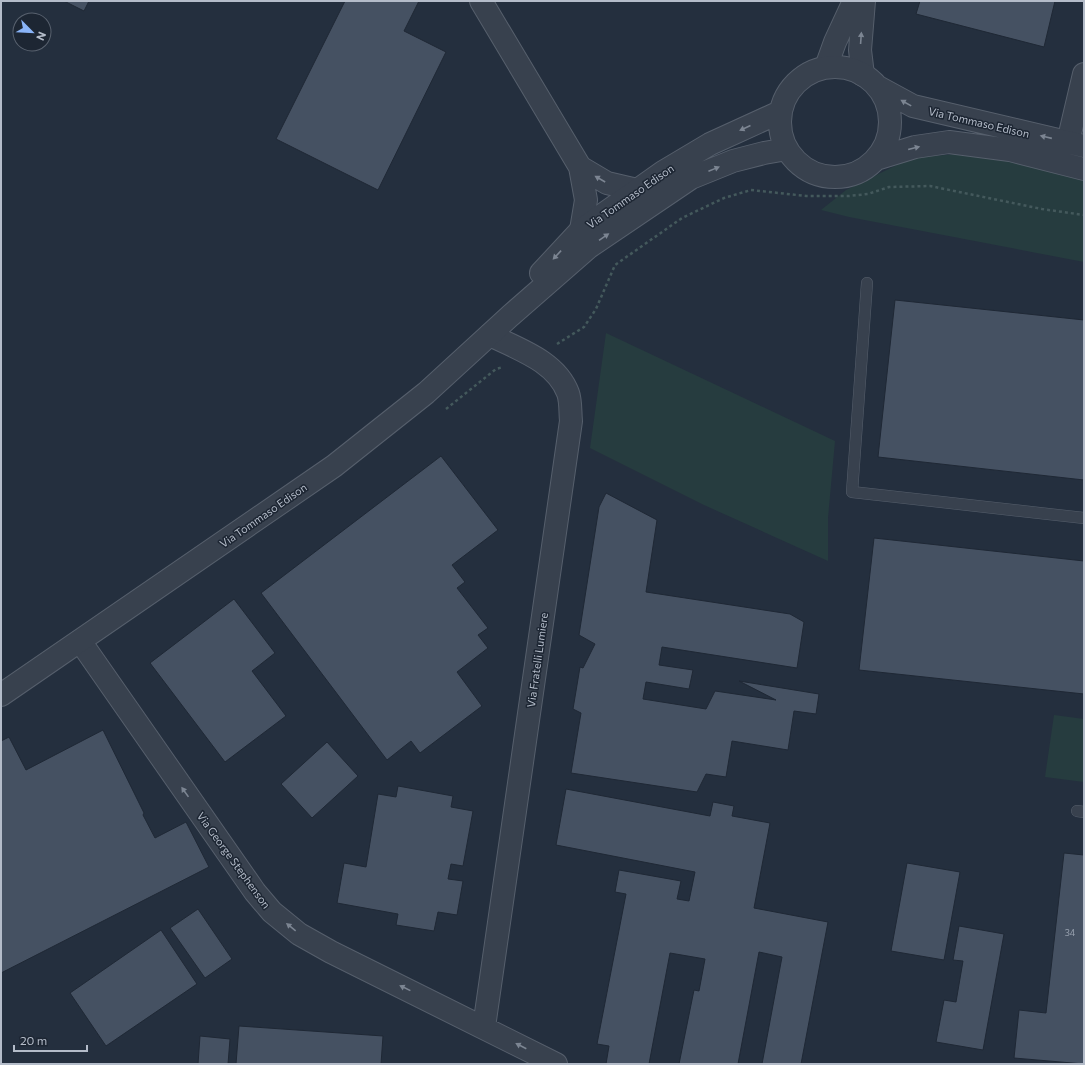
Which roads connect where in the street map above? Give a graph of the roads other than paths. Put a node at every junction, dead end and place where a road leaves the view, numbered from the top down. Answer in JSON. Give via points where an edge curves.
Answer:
{"nodes":[{"id":1,"x":481,"y":1,"type":"edge"},
{"id":2,"x":854,"y":1,"type":"edge"},
{"id":3,"x":864,"y":1,"type":"edge"},
{"id":4,"x":826,"y":67,"type":"junction"},
{"id":5,"x":1084,"y":74,"type":"edge"},
{"id":6,"x":871,"y":81,"type":"junction"},
{"id":7,"x":780,"y":112,"type":"junction"},
{"id":8,"x":1076,"y":144,"type":"edge"},
{"id":9,"x":787,"y":150,"type":"junction"},
{"id":10,"x":876,"y":159,"type":"junction"},
{"id":11,"x":580,"y":167,"type":"junction"},
{"id":12,"x":1084,"y":169,"type":"edge"},
{"id":13,"x":637,"y":190,"type":"junction"},
{"id":14,"x":581,"y":230,"type":"junction"},
{"id":15,"x":867,"y":283,"type":"dead end"},
{"id":16,"x":510,"y":316,"type":"junction"},
{"id":17,"x":490,"y":335,"type":"junction"},
{"id":18,"x":1084,"y":518,"type":"edge"},
{"id":19,"x":80,"y":641,"type":"junction"},
{"id":20,"x":1,"y":695,"type":"edge"},
{"id":21,"x":484,"y":1027,"type":"junction"},
{"id":22,"x":556,"y":1064,"type":"edge"}],
"edges":[{"from":1,"to":11,"type":"street"},
{"from":2,"to":4,"type":"street"},
{"from":6,"to":3,"type":"street","one_way":true,"via":[[860,50]]},
{"from":4,"to":6,"type":"street","via":[[852,69]]},
{"from":4,"to":7,"type":"street","via":[[796,82],[786,96]]},
{"from":5,"to":8,"type":"street"},
{"from":8,"to":6,"type":"street","name":"Via Tommaso Edison","one_way":true,"via":[[912,106]]},
{"from":6,"to":10,"type":"street","via":[[886,100],[890,115],[885,146]]},
{"from":7,"to":9,"type":"street","via":[[780,131]]},
{"from":7,"to":13,"type":"street","name":"Via Tommaso Edison","one_way":true,"via":[[710,144]]},
{"from":9,"to":10,"type":"street","via":[[798,163],[812,173],[829,177],[846,176],[863,170]]},
{"from":16,"to":9,"type":"street","name":"Via Tommaso Edison","one_way":true,"via":[[589,247],[691,178],[734,161]]},
{"from":10,"to":12,"type":"street","name":"Via Tommaso Edison","one_way":true,"via":[[915,147],[949,142],[1010,150]]},
{"from":13,"to":11,"type":"street","one_way":true,"via":[[607,183]]},
{"from":11,"to":14,"type":"street","via":[[586,200]]},
{"from":13,"to":14,"type":"street","name":"Via Tommaso Edison"},
{"from":14,"to":16,"type":"street","name":"Via Tommaso Edison","one_way":true,"via":[[543,269]]},
{"from":15,"to":18,"type":"lane","via":[[852,492]]},
{"from":16,"to":17,"type":"street","name":"Via Tommaso Edison"},
{"from":17,"to":19,"type":"street","name":"Via Tommaso Edison","via":[[426,393],[334,466]]},
{"from":17,"to":21,"type":"street","name":"Via Fratelli Lumiere","via":[[534,357],[556,372],[569,394],[571,421]]},
{"from":19,"to":20,"type":"street","name":"Via Tommaso Edison"},
{"from":21,"to":19,"type":"street","name":"Via George Stephenson","one_way":true,"via":[[331,952],[299,934],[272,912],[255,892]]},
{"from":22,"to":21,"type":"street","name":"Via George Stephenson","one_way":true}]}
